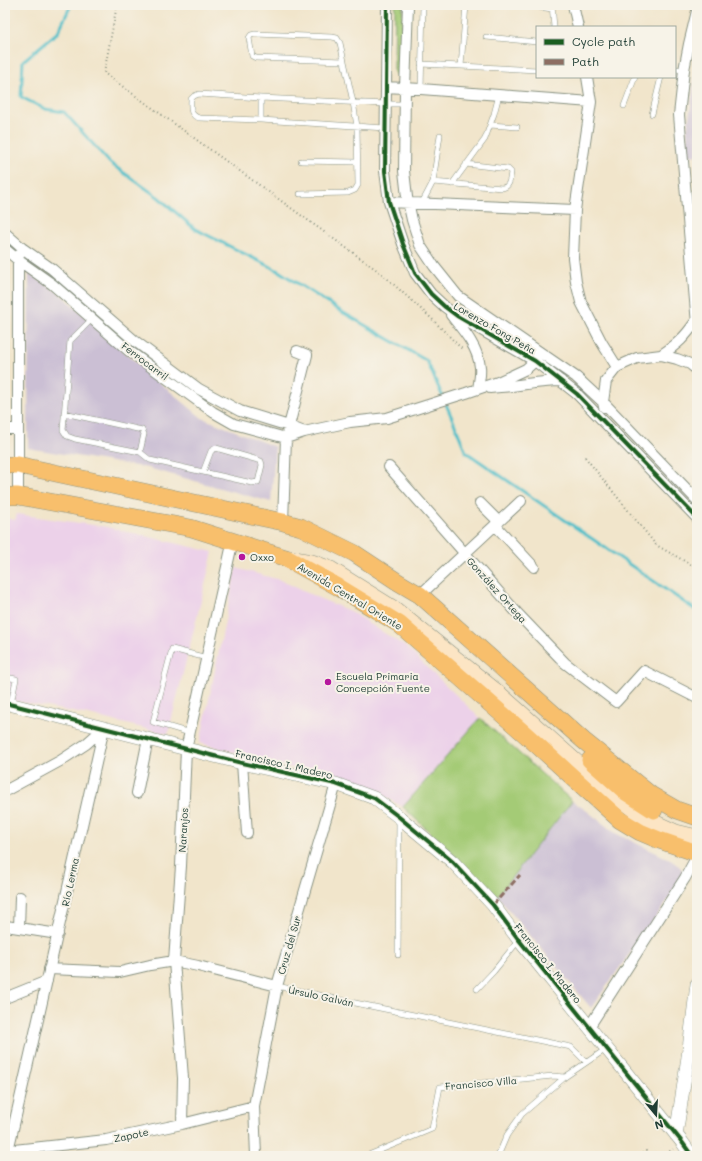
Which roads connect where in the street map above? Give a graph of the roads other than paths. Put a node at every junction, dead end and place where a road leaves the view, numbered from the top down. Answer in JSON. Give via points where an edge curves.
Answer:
{"nodes":[{"id":1,"x":387,"y":5,"type":"edge"},
{"id":2,"x":408,"y":5,"type":"edge"},
{"id":3,"x":423,"y":5,"type":"edge"},
{"id":4,"x":466,"y":5,"type":"edge"},
{"id":5,"x":526,"y":5,"type":"edge"},
{"id":6,"x":573,"y":5,"type":"edge"},
{"id":7,"x":552,"y":7,"type":"edge"},
{"id":8,"x":697,"y":11,"type":"edge"},
{"id":9,"x":554,"y":26,"type":"edge"},
{"id":10,"x":578,"y":26,"type":"edge"},
{"id":11,"x":486,"y":38,"type":"dead end"},
{"id":12,"x":536,"y":42,"type":"edge"},
{"id":13,"x":344,"y":61,"type":"junction"},
{"id":14,"x":421,"y":64,"type":"junction"},
{"id":15,"x":461,"y":66,"type":"junction"},
{"id":16,"x":679,"y":69,"type":"edge"},
{"id":17,"x":536,"y":70,"type":"edge"},
{"id":18,"x":587,"y":78,"type":"edge"},
{"id":19,"x":635,"y":78,"type":"edge"},
{"id":20,"x":661,"y":78,"type":"edge"},
{"id":21,"x":386,"y":87,"type":"junction"},
{"id":22,"x":405,"y":88,"type":"junction"},
{"id":23,"x":421,"y":89,"type":"junction"},
{"id":24,"x":499,"y":95,"type":"junction"},
{"id":25,"x":261,"y":98,"type":"junction"},
{"id":26,"x":353,"y":102,"type":"junction"},
{"id":27,"x":591,"y":102,"type":"junction"},
{"id":28,"x":386,"y":104,"type":"junction"},
{"id":29,"x":405,"y":104,"type":"junction"},
{"id":30,"x":624,"y":106,"type":"dead end"},
{"id":31,"x":652,"y":114,"type":"dead end"},
{"id":32,"x":262,"y":120,"type":"junction"},
{"id":33,"x":490,"y":125,"type":"junction"},
{"id":34,"x":357,"y":126,"type":"junction"},
{"id":35,"x":517,"y":127,"type":"dead end"},
{"id":36,"x":385,"y":128,"type":"junction"},
{"id":37,"x":440,"y":135,"type":"dead end"},
{"id":38,"x":301,"y":161,"type":"dead end"},
{"id":39,"x":357,"y":162,"type":"junction"},
{"id":40,"x":466,"y":164,"type":"junction"},
{"id":41,"x":433,"y":182,"type":"junction"},
{"id":42,"x":452,"y":184,"type":"junction"},
{"id":43,"x":300,"y":194,"type":"dead end"},
{"id":44,"x":389,"y":202,"type":"junction"},
{"id":45,"x":408,"y":202,"type":"junction"},
{"id":46,"x":422,"y":203,"type":"junction"},
{"id":47,"x":575,"y":210,"type":"junction"},
{"id":48,"x":5,"y":233,"type":"edge"},
{"id":49,"x":22,"y":248,"type":"junction"},
{"id":50,"x":5,"y":249,"type":"edge"},
{"id":51,"x":18,"y":260,"type":"junction"},
{"id":52,"x":445,"y":307,"type":"junction"},
{"id":53,"x":92,"y":319,"type":"junction"},
{"id":54,"x":697,"y":322,"type":"edge"},
{"id":55,"x":297,"y":351,"type":"dead end"},
{"id":56,"x":661,"y":355,"type":"junction"},
{"id":57,"x":538,"y":357,"type":"junction"},
{"id":58,"x":617,"y":366,"type":"junction"},
{"id":59,"x":697,"y":370,"type":"edge"},
{"id":60,"x":561,"y":381,"type":"junction"},
{"id":61,"x":478,"y":389,"type":"junction"},
{"id":62,"x":603,"y":402,"type":"junction"},
{"id":63,"x":64,"y":413,"type":"junction"},
{"id":64,"x":605,"y":423,"type":"junction"},
{"id":65,"x":289,"y":426,"type":"junction"},
{"id":66,"x":5,"y":429,"type":"edge"},
{"id":67,"x":18,"y":429,"type":"junction"},
{"id":68,"x":304,"y":432,"type":"junction"},
{"id":69,"x":286,"y":438,"type":"junction"},
{"id":70,"x":140,"y":452,"type":"junction"},
{"id":71,"x":11,"y":465,"type":"edge"},
{"id":72,"x":389,"y":467,"type":"dead end"},
{"id":73,"x":203,"y":472,"type":"junction"},
{"id":74,"x":12,"y":496,"type":"edge"},
{"id":75,"x":697,"y":500,"type":"edge"},
{"id":76,"x":521,"y":501,"type":"dead end"},
{"id":77,"x":480,"y":503,"type":"dead end"},
{"id":78,"x":695,"y":511,"type":"edge"},
{"id":79,"x":283,"y":522,"type":"junction"},
{"id":80,"x":497,"y":524,"type":"junction"},
{"id":81,"x":233,"y":540,"type":"junction"},
{"id":82,"x":465,"y":553,"type":"junction"},
{"id":83,"x":286,"y":558,"type":"junction"},
{"id":84,"x":534,"y":567,"type":"dead end"},
{"id":85,"x":398,"y":582,"type":"junction"},
{"id":86,"x":420,"y":596,"type":"junction"},
{"id":87,"x":207,"y":658,"type":"junction"},
{"id":88,"x":5,"y":677,"type":"edge"},
{"id":89,"x":504,"y":690,"type":"junction"},
{"id":90,"x":697,"y":698,"type":"edge"},
{"id":91,"x":8,"y":703,"type":"edge"},
{"id":92,"x":104,"y":728,"type":"junction"},
{"id":93,"x":190,"y":733,"type":"junction"},
{"id":94,"x":148,"y":739,"type":"junction"},
{"id":95,"x":186,"y":748,"type":"junction"},
{"id":96,"x":242,"y":763,"type":"junction"},
{"id":97,"x":336,"y":784,"type":"junction"},
{"id":98,"x":5,"y":791,"type":"edge"},
{"id":99,"x":137,"y":793,"type":"dead end"},
{"id":100,"x":399,"y":817,"type":"junction"},
{"id":101,"x":697,"y":817,"type":"edge"},
{"id":102,"x":697,"y":828,"type":"edge"},
{"id":103,"x":246,"y":833,"type":"dead end"},
{"id":104,"x":697,"y":838,"type":"edge"},
{"id":105,"x":697,"y":853,"type":"edge"},
{"id":106,"x":697,"y":856,"type":"edge"},
{"id":107,"x":20,"y":897,"type":"dead end"},
{"id":108,"x":6,"y":926,"type":"edge"},
{"id":109,"x":19,"y":928,"type":"junction"},
{"id":110,"x":58,"y":934,"type":"junction"},
{"id":111,"x":519,"y":940,"type":"junction"},
{"id":112,"x":398,"y":955,"type":"dead end"},
{"id":113,"x":174,"y":961,"type":"junction"},
{"id":114,"x":49,"y":969,"type":"junction"},
{"id":115,"x":47,"y":981,"type":"junction"},
{"id":116,"x":697,"y":984,"type":"edge"},
{"id":117,"x":277,"y":986,"type":"junction"},
{"id":118,"x":477,"y":989,"type":"dead end"},
{"id":119,"x":5,"y":998,"type":"edge"},
{"id":120,"x":589,"y":1027,"type":"junction"},
{"id":121,"x":607,"y":1049,"type":"junction"},
{"id":122,"x":693,"y":1056,"type":"edge"},
{"id":123,"x":586,"y":1062,"type":"junction"},
{"id":124,"x":565,"y":1077,"type":"junction"},
{"id":125,"x":254,"y":1106,"type":"junction"},
{"id":126,"x":182,"y":1124,"type":"junction"},
{"id":127,"x":676,"y":1135,"type":"junction"},
{"id":128,"x":7,"y":1151,"type":"edge"},
{"id":129,"x":256,"y":1156,"type":"edge"},
{"id":130,"x":366,"y":1156,"type":"edge"},
{"id":131,"x":498,"y":1156,"type":"edge"},
{"id":132,"x":692,"y":1156,"type":"edge"}],
"edges":[{"from":1,"to":21,"type":"street","name":"Lorenzo Fong Peña"},
{"from":2,"to":22,"type":"street","name":"Lorenzo Fong Peña"},
{"from":3,"to":14,"type":"lane"},
{"from":4,"to":15,"type":"lane"},
{"from":5,"to":7,"type":"lane"},
{"from":6,"to":10,"type":"street"},
{"from":7,"to":9,"type":"lane"},
{"from":8,"to":16,"type":"street","via":[[689,44]]},
{"from":11,"to":12,"type":"lane"},
{"from":13,"to":13,"type":"lane","via":[[256,58],[252,56],[249,38],[255,34],[337,38]]},
{"from":13,"to":26,"type":"lane"},
{"from":14,"to":15,"type":"lane"},
{"from":14,"to":23,"type":"lane"},
{"from":15,"to":17,"type":"lane"},
{"from":16,"to":54,"type":"street","via":[[679,115]]},
{"from":18,"to":27,"type":"street"},
{"from":19,"to":30,"type":"lane"},
{"from":20,"to":31,"type":"lane"},
{"from":21,"to":22,"type":"street"},
{"from":21,"to":28,"type":"street","name":"Lorenzo Fong Peña"},
{"from":22,"to":23,"type":"street"},
{"from":22,"to":29,"type":"street","name":"Lorenzo Fong Peña"},
{"from":23,"to":24,"type":"street"},
{"from":24,"to":27,"type":"street"},
{"from":24,"to":33,"type":"lane"},
{"from":25,"to":26,"type":"lane"},
{"from":25,"to":32,"type":"lane"},
{"from":25,"to":32,"type":"lane","via":[[199,94],[191,98],[191,112],[194,117],[199,118]]},
{"from":26,"to":28,"type":"lane"},
{"from":26,"to":34,"type":"lane"},
{"from":27,"to":47,"type":"street"},
{"from":28,"to":29,"type":"lane"},
{"from":28,"to":36,"type":"street","name":"Lorenzo Fong Peña"},
{"from":29,"to":45,"type":"street","name":"Lorenzo Fong Peña","via":[[404,171]]},
{"from":32,"to":34,"type":"lane"},
{"from":33,"to":35,"type":"lane"},
{"from":33,"to":40,"type":"lane","via":[[485,139]]},
{"from":34,"to":36,"type":"lane"},
{"from":34,"to":39,"type":"lane"},
{"from":36,"to":44,"type":"street","name":"Lorenzo Fong Peña","via":[[385,172]]},
{"from":37,"to":41,"type":"lane"},
{"from":38,"to":39,"type":"lane"},
{"from":39,"to":43,"type":"lane","via":[[358,185],[355,190],[348,193]]},
{"from":40,"to":42,"type":"lane"},
{"from":40,"to":42,"type":"lane","via":[[508,168],[511,172],[508,185],[502,188]]},
{"from":41,"to":42,"type":"lane"},
{"from":41,"to":46,"type":"lane"},
{"from":44,"to":45,"type":"street"},
{"from":44,"to":52,"type":"street","name":"Lorenzo Fong Peña","via":[[415,273]]},
{"from":45,"to":46,"type":"street"},
{"from":45,"to":57,"type":"street","name":"Lorenzo Fong Peña","via":[[420,245],[458,296]]},
{"from":46,"to":47,"type":"street"},
{"from":47,"to":58,"type":"street","via":[[573,258],[581,302]]},
{"from":48,"to":49,"type":"street","name":"Ferrocarril"},
{"from":49,"to":51,"type":"street"},
{"from":49,"to":65,"type":"street","name":"Ferrocarril","via":[[52,269],[135,341],[199,389],[240,411]]},
{"from":50,"to":51,"type":"street","name":"Ferrocarril"},
{"from":51,"to":53,"type":"street","name":"Ferrocarril","via":[[52,284]]},
{"from":51,"to":67,"type":"street"},
{"from":52,"to":57,"type":"street","name":"Lorenzo Fong Peña","via":[[457,316]]},
{"from":52,"to":61,"type":"street","via":[[469,339],[476,354],[480,365]]},
{"from":53,"to":63,"type":"lane","via":[[70,341]]},
{"from":53,"to":69,"type":"street","name":"Ferrocarril","via":[[130,351],[213,412],[234,424]]},
{"from":54,"to":56,"type":"street","via":[[675,346]]},
{"from":55,"to":65,"type":"street","via":[[306,355]]},
{"from":56,"to":58,"type":"street","via":[[637,358]]},
{"from":56,"to":59,"type":"street","via":[[677,358]]},
{"from":57,"to":60,"type":"street","name":"Lorenzo Fong Peña"},
{"from":57,"to":61,"type":"street","via":[[526,369]]},
{"from":57,"to":62,"type":"street","name":"Lorenzo Fong Peña","via":[[576,377]]},
{"from":58,"to":62,"type":"street","via":[[606,381]]},
{"from":60,"to":61,"type":"street"},
{"from":60,"to":64,"type":"street","name":"Lorenzo Fong Peña"},
{"from":61,"to":68,"type":"street","via":[[387,418],[350,422]]},
{"from":62,"to":64,"type":"street"},
{"from":62,"to":75,"type":"street","name":"Lorenzo Fong Peña"},
{"from":63,"to":70,"type":"lane","via":[[63,430],[67,436]]},
{"from":63,"to":70,"type":"lane","via":[[142,430],[144,434]]},
{"from":64,"to":78,"type":"street","name":"Lorenzo Fong Peña"},
{"from":65,"to":68,"type":"street","name":"Ferrocarril"},
{"from":65,"to":69,"type":"street"},
{"from":66,"to":67,"type":"street"},
{"from":67,"to":71,"type":"street"},
{"from":68,"to":69,"type":"street"},
{"from":69,"to":79,"type":"street"},
{"from":70,"to":73,"type":"lane","via":[[150,460]]},
{"from":71,"to":74,"type":"street"},
{"from":71,"to":79,"type":"main road"},
{"from":72,"to":82,"type":"street","name":"González Ortega"},
{"from":73,"to":73,"type":"lane","via":[[256,483],[262,465],[261,461],[216,448],[211,451]]},
{"from":74,"to":81,"type":"main road","name":"Avenida Central Oriente","via":[[191,528]]},
{"from":76,"to":80,"type":"street"},
{"from":77,"to":80,"type":"street"},
{"from":79,"to":85,"type":"main road","via":[[300,527],[354,554]]},
{"from":80,"to":82,"type":"street"},
{"from":80,"to":84,"type":"street"},
{"from":81,"to":83,"type":"main road","name":"Avenida Central Oriente"},
{"from":81,"to":87,"type":"street","name":"Naranjos"},
{"from":82,"to":86,"type":"street"},
{"from":82,"to":90,"type":"street","name":"González Ortega","via":[[565,663],[616,702],[644,671]]},
{"from":83,"to":89,"type":"main road","via":[[312,562],[331,569],[395,609]]},
{"from":83,"to":105,"type":"main road","name":"Avenida Central Oriente","via":[[399,624],[620,820],[640,832]]},
{"from":85,"to":86,"type":"main road"},
{"from":85,"to":89,"type":"main road"},
{"from":86,"to":101,"type":"main road","via":[[584,741],[651,795],[677,810]]},
{"from":87,"to":93,"type":"street","name":"Naranjos"},
{"from":87,"to":93,"type":"lane","via":[[172,649],[153,722]]},
{"from":88,"to":91,"type":"lane","via":[[16,679]]},
{"from":89,"to":102,"type":"main road","via":[[626,792],[659,813]]},
{"from":89,"to":104,"type":"main road","via":[[614,795],[643,817],[676,832]]},
{"from":91,"to":92,"type":"street","name":"Francisco I. Madero"},
{"from":92,"to":94,"type":"street","name":"Francisco I. Madero"},
{"from":92,"to":98,"type":"street","via":[[60,761]]},
{"from":92,"to":110,"type":"street","name":"Río Lerma"},
{"from":93,"to":95,"type":"street","name":"Naranjos"},
{"from":94,"to":95,"type":"street","name":"Francisco I. Madero"},
{"from":94,"to":99,"type":"street"},
{"from":95,"to":96,"type":"street","name":"Francisco I. Madero"},
{"from":95,"to":113,"type":"street","name":"Naranjos"},
{"from":96,"to":97,"type":"street","name":"Francisco I. Madero"},
{"from":96,"to":103,"type":"street"},
{"from":97,"to":100,"type":"street","name":"Francisco I. Madero","via":[[374,798]]},
{"from":97,"to":117,"type":"street","name":"Cruz del Sur"},
{"from":100,"to":111,"type":"street","name":"Francisco I. Madero","via":[[453,862],[493,905]]},
{"from":100,"to":112,"type":"lane"},
{"from":106,"to":120,"type":"street"},
{"from":107,"to":109,"type":"street"},
{"from":108,"to":109,"type":"street"},
{"from":109,"to":110,"type":"street"},
{"from":110,"to":114,"type":"street","name":"Río Lerma"},
{"from":111,"to":118,"type":"lane"},
{"from":111,"to":120,"type":"street","name":"Francisco I. Madero"},
{"from":113,"to":114,"type":"street","name":"Úrsulo Galván","via":[[120,972]]},
{"from":113,"to":117,"type":"street","name":"Úrsulo Galván"},
{"from":113,"to":126,"type":"street","name":"Naranjos","via":[[183,1078]]},
{"from":114,"to":115,"type":"street","name":"Río Lerma"},
{"from":115,"to":119,"type":"street"},
{"from":115,"to":128,"type":"street","name":"Río Lerma"},
{"from":116,"to":122,"type":"street"},
{"from":117,"to":123,"type":"lane","name":"Úrsulo Galván","via":[[571,1047]]},
{"from":117,"to":125,"type":"street","name":"Cruz del Sur"},
{"from":120,"to":121,"type":"street","name":"Francisco I. Madero"},
{"from":121,"to":123,"type":"lane"},
{"from":121,"to":127,"type":"street","name":"Francisco I. Madero"},
{"from":122,"to":127,"type":"street"},
{"from":123,"to":124,"type":"lane"},
{"from":124,"to":130,"type":"lane","name":"Francisco Villa","via":[[440,1086],[432,1129]]},
{"from":124,"to":131,"type":"lane","via":[[522,1114],[507,1135]]},
{"from":125,"to":126,"type":"street","name":"Zapote"},
{"from":125,"to":129,"type":"street","name":"Cruz del Sur"},
{"from":126,"to":128,"type":"street","name":"Zapote","via":[[106,1140]]},
{"from":127,"to":132,"type":"street","name":"Francisco I. Madero"}]}
